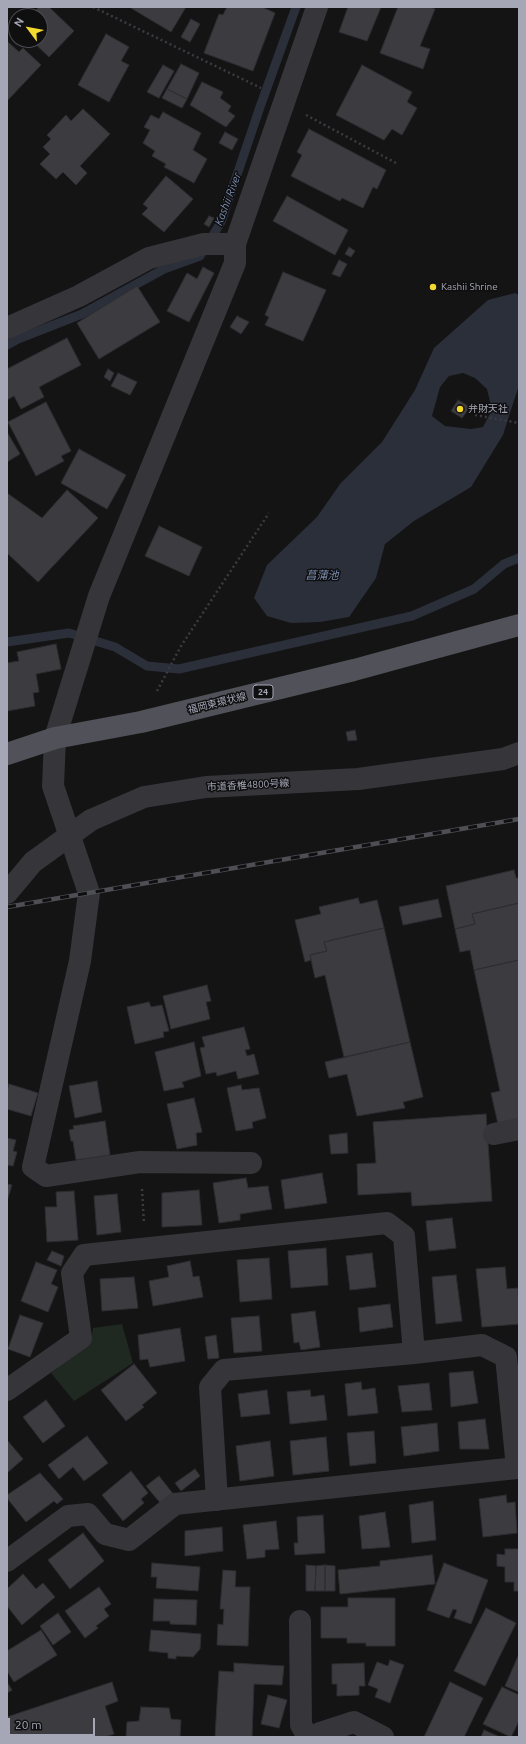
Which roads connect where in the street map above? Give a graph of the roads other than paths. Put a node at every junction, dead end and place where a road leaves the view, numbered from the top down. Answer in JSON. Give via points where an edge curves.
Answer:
{"nodes":[{"id":1,"x":317,"y":7,"type":"edge"},
{"id":2,"x":235,"y":244,"type":"junction"},
{"id":3,"x":7,"y":328,"type":"edge"},
{"id":4,"x":519,"y":625,"type":"edge"},
{"id":5,"x":55,"y":738,"type":"junction"},
{"id":6,"x":519,"y":753,"type":"edge"},
{"id":7,"x":7,"y":754,"type":"edge"},
{"id":8,"x":7,"y":893,"type":"edge"},
{"id":9,"x":519,"y":1129,"type":"edge"},
{"id":10,"x":494,"y":1134,"type":"dead end"},
{"id":11,"x":252,"y":1163,"type":"dead end"},
{"id":12,"x":414,"y":1353,"type":"junction"},
{"id":13,"x":7,"y":1390,"type":"edge"},
{"id":14,"x":518,"y":1468,"type":"edge"},
{"id":15,"x":217,"y":1500,"type":"junction"},
{"id":16,"x":7,"y":1561,"type":"edge"},
{"id":17,"x":300,"y":1621,"type":"dead end"},
{"id":18,"x":308,"y":1737,"type":"edge"},
{"id":19,"x":316,"y":1737,"type":"edge"},
{"id":20,"x":383,"y":1737,"type":"edge"}],
"edges":[{"from":1,"to":2,"type":"street"},
{"from":2,"to":3,"type":"street","via":[[204,244],[149,258],[79,296]]},
{"from":2,"to":5,"type":"street","via":[[235,263],[99,596]]},
{"from":4,"to":5,"type":"main road","name":"福岡東環状線","number":"24","via":[[354,670],[141,722]]},
{"from":5,"to":7,"type":"main road","name":"福岡東環状線","number":"24"},
{"from":5,"to":11,"type":"street","via":[[53,786],[89,893],[80,961],[33,1167],[46,1176],[140,1162]]},
{"from":6,"to":8,"type":"street","name":"市道香椎4800号線","bridge":true,"via":[[503,759],[358,779],[206,788],[144,797],[91,820],[33,862]]},
{"from":9,"to":10,"type":"street"},
{"from":12,"to":13,"type":"street","via":[[404,1236],[387,1223],[84,1255],[72,1273],[81,1338]]},
{"from":12,"to":14,"type":"street","via":[[482,1345],[506,1357]]},
{"from":12,"to":15,"type":"street","via":[[224,1370],[210,1387]]},
{"from":14,"to":15,"type":"street"},
{"from":15,"to":16,"type":"street","via":[[176,1504],[129,1540],[105,1534],[88,1514],[68,1516]]},
{"from":17,"to":18,"type":"street","via":[[302,1725]]},
{"from":19,"to":20,"type":"street","via":[[320,1733],[354,1722]]}]}
